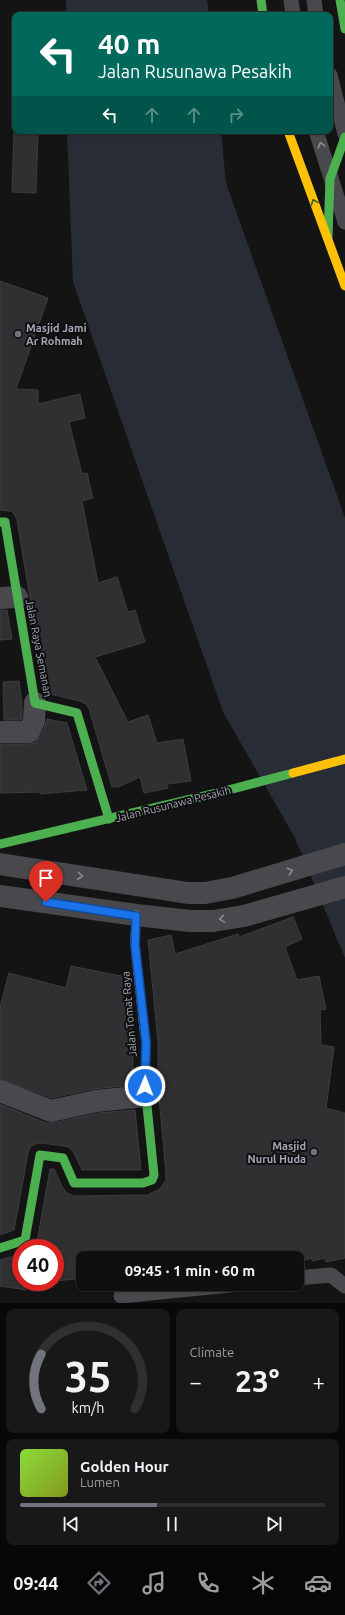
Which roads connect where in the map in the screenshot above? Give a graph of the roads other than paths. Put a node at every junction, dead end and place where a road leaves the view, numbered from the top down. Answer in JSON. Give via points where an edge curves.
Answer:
{"nodes":[{"id":1,"x":261,"y":0,"type":"edge"},
{"id":2,"x":291,"y":0,"type":"edge"},
{"id":3,"x":314,"y":0,"type":"edge"},
{"id":4,"x":340,"y":0,"type":"edge"},
{"id":5,"x":262,"y":12,"type":"edge"},
{"id":6,"x":293,"y":12,"type":"edge"},
{"id":7,"x":316,"y":12,"type":"edge"},
{"id":8,"x":345,"y":29,"type":"edge"},
{"id":9,"x":333,"y":87,"type":"edge"},
{"id":10,"x":289,"y":134,"type":"edge"},
{"id":11,"x":317,"y":134,"type":"edge"},
{"id":12,"x":345,"y":135,"type":"edge"},
{"id":13,"x":330,"y":179,"type":"junction"},
{"id":14,"x":345,"y":222,"type":"edge"},
{"id":15,"x":328,"y":238,"type":"junction"},
{"id":16,"x":345,"y":286,"type":"edge"},
{"id":17,"x":0,"y":522,"type":"edge"},
{"id":18,"x":9,"y":597,"type":"edge"},
{"id":19,"x":35,"y":703,"type":"junction"},
{"id":20,"x":0,"y":732,"type":"edge"},
{"id":21,"x":345,"y":759,"type":"edge"},
{"id":22,"x":109,"y":819,"type":"junction"},
{"id":23,"x":0,"y":844,"type":"edge"},
{"id":24,"x":345,"y":854,"type":"edge"},
{"id":25,"x":0,"y":864,"type":"edge"},
{"id":26,"x":345,"y":887,"type":"edge"},
{"id":27,"x":0,"y":896,"type":"edge"},
{"id":28,"x":136,"y":916,"type":"junction"},
{"id":29,"x":0,"y":1091,"type":"edge"},
{"id":30,"x":146,"y":1096,"type":"junction"},
{"id":31,"x":0,"y":1248,"type":"edge"},
{"id":32,"x":304,"y":1277,"type":"edge"},
{"id":33,"x":345,"y":1286,"type":"edge"},
{"id":34,"x":171,"y":1291,"type":"edge"},
{"id":35,"x":121,"y":1296,"type":"dead end"}],
"edges":[{"from":1,"to":5,"type":"main road"},
{"from":2,"to":6,"type":"lane"},
{"from":3,"to":7,"type":"lane"},
{"from":4,"to":8,"type":"main road"},
{"from":9,"to":12,"type":"lane"},
{"from":15,"to":10,"type":"main road","one_way":true},
{"from":13,"to":11,"type":"lane","one_way":true},
{"from":12,"to":13,"type":"main road"},
{"from":13,"to":14,"type":"lane"},
{"from":13,"to":15,"type":"main road"},
{"from":15,"to":16,"type":"main road"},
{"from":17,"to":18,"type":"main road","name":"Jalan Raya Semanan","via":[[5,522]]},
{"from":18,"to":19,"type":"main road","name":"Jalan Raya Semanan"},
{"from":19,"to":20,"type":"street","via":[[34,720],[29,732]]},
{"from":19,"to":22,"type":"main road","name":"Jalan Raya Semanan","via":[[78,713]]},
{"from":21,"to":22,"type":"main road","name":"Jalan Rusunawa Pesakih"},
{"from":22,"to":23,"type":"main road","name":"Jalan Rusunawa Pesakih"},
{"from":25,"to":24,"type":"street","one_way":true,"via":[[205,894]]},
{"from":26,"to":28,"type":"street","one_way":true,"via":[[244,916],[212,921]]},
{"from":27,"to":28,"type":"street"},
{"from":28,"to":30,"type":"main road","name":"Jalan Tomat Raya","via":[[135,945],[146,1042]]},
{"from":29,"to":30,"type":"street","via":[[51,1111],[96,1101]]},
{"from":30,"to":31,"type":"main road","name":"Jalan Tomat Raya","via":[[154,1165],[152,1180],[143,1183],[74,1183],[63,1158],[40,1155],[25,1240]]},
{"from":32,"to":33,"type":"lane","via":[[331,1275]]},
{"from":34,"to":35,"type":"lane"}]}
